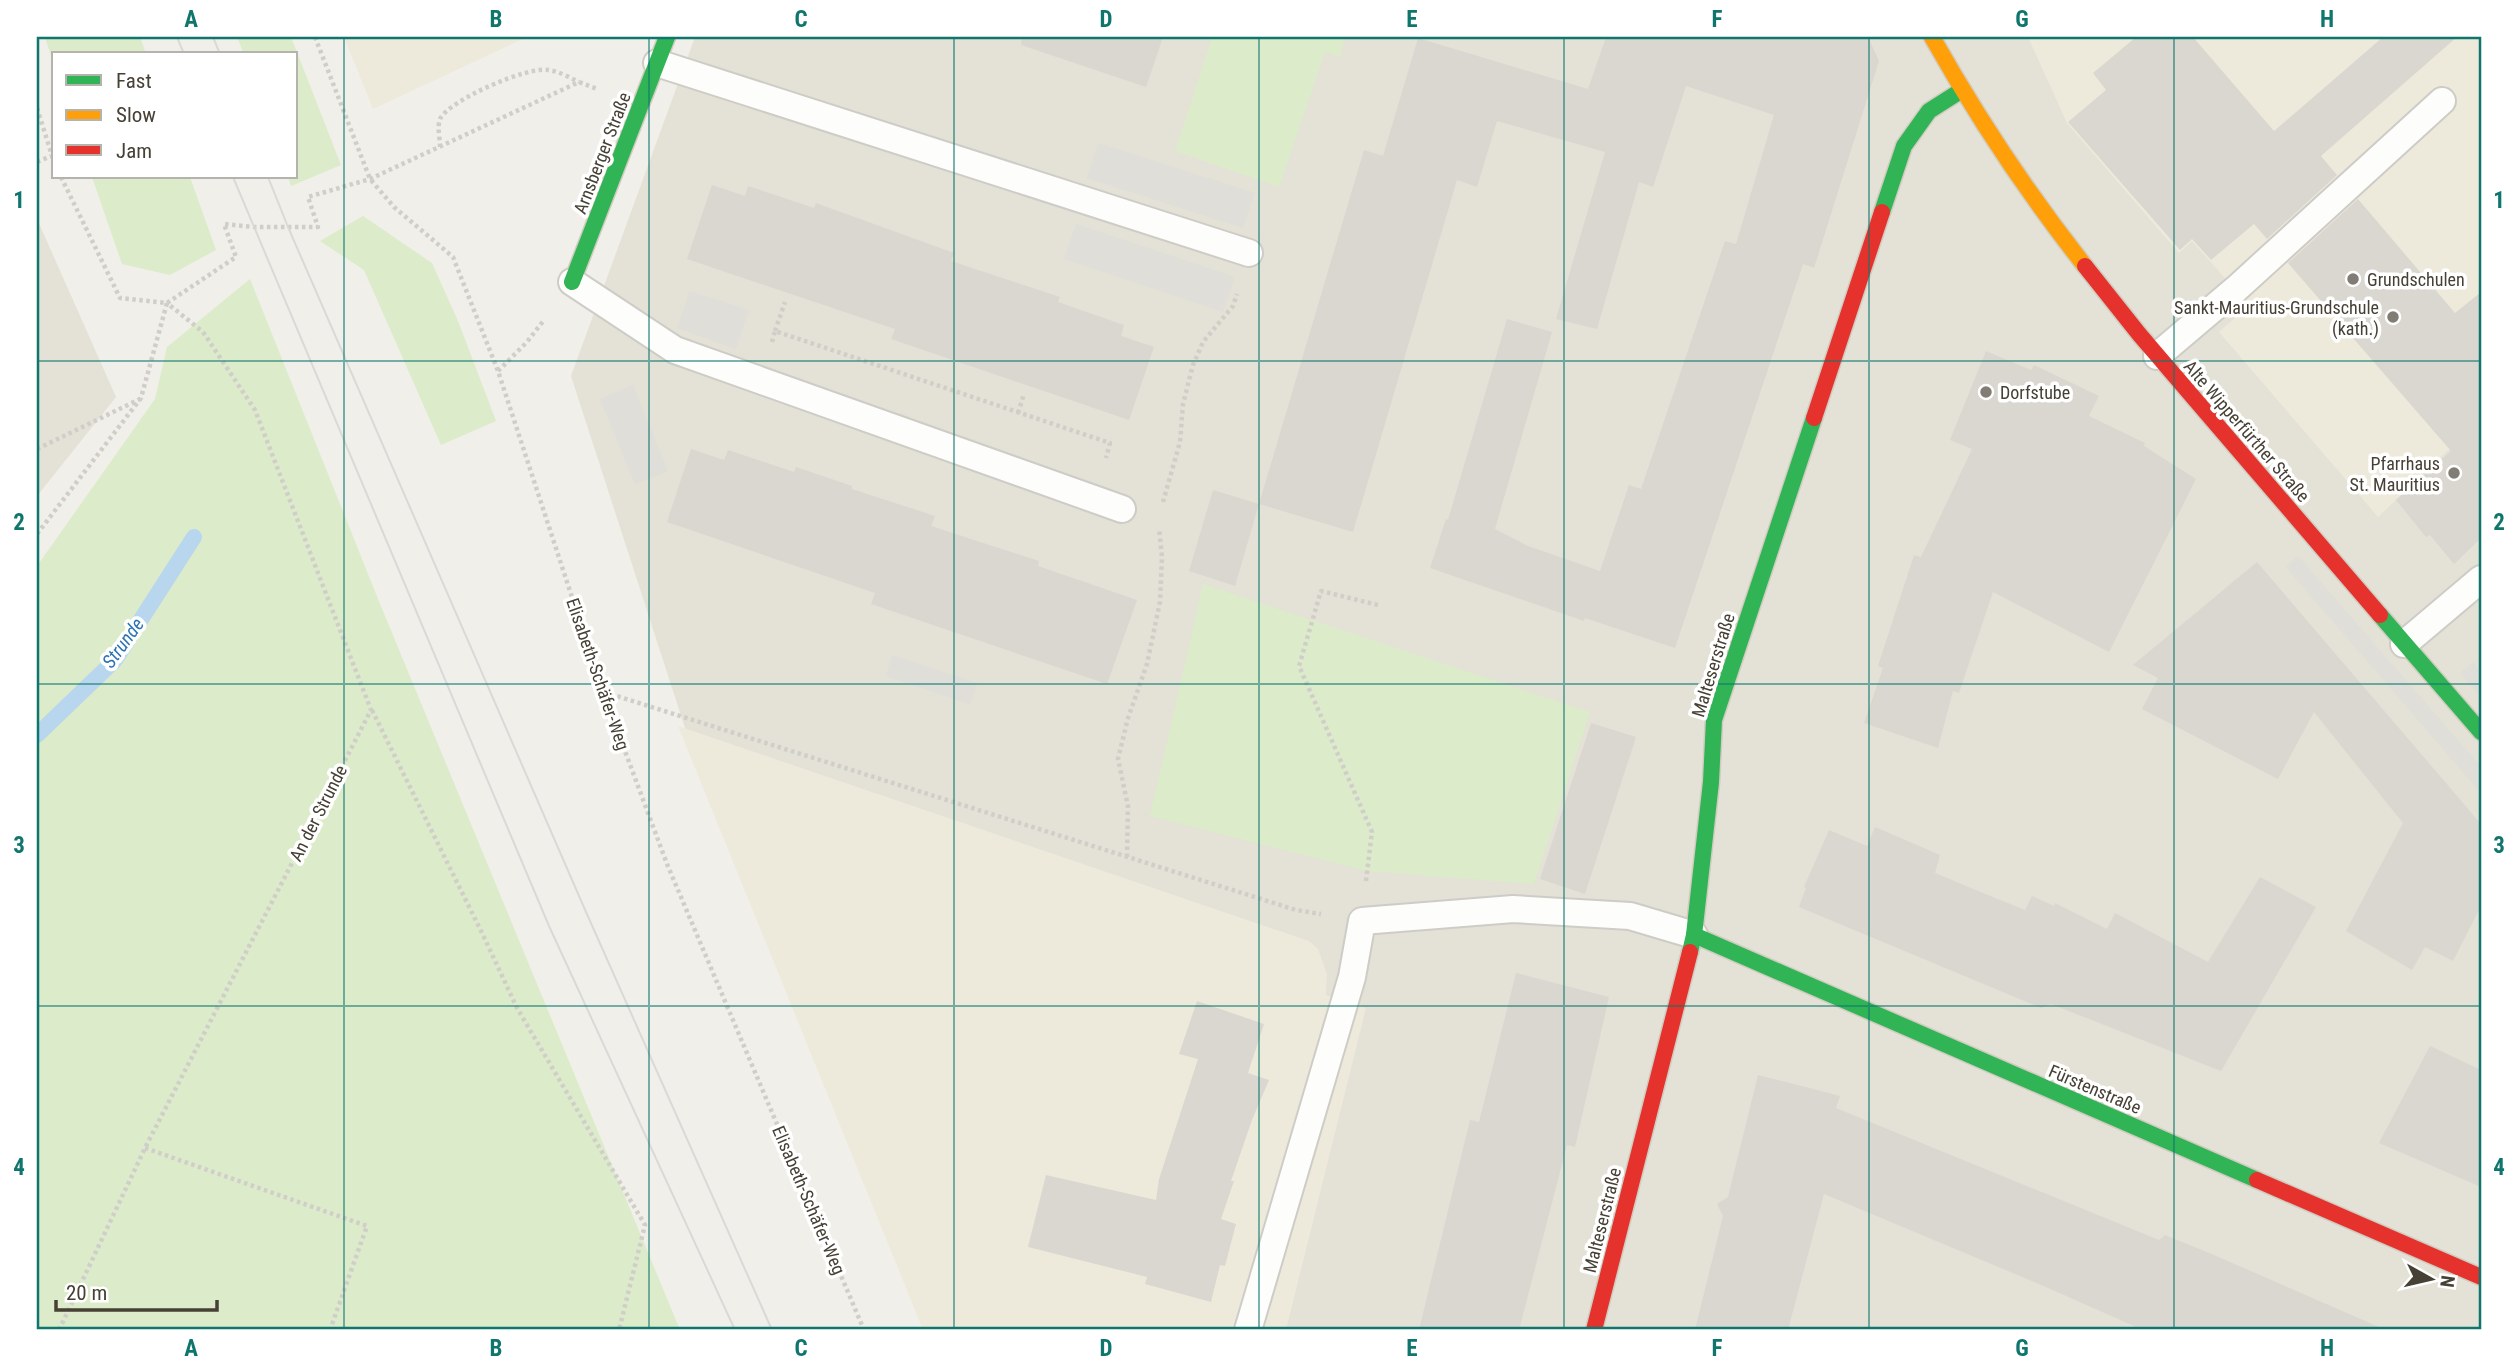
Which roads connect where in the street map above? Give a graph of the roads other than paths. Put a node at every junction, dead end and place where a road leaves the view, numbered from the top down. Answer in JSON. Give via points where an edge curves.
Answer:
{"nodes":[{"id":1,"x":667,"y":37,"type":"edge"},
{"id":2,"x":1932,"y":37,"type":"edge"},
{"id":3,"x":657,"y":63,"type":"junction"},
{"id":4,"x":1962,"y":90,"type":"junction"},
{"id":5,"x":2442,"y":101,"type":"dead end"},
{"id":6,"x":1249,"y":253,"type":"road end"},
{"id":7,"x":572,"y":282,"type":"joint"},
{"id":8,"x":2157,"y":356,"type":"junction"},
{"id":9,"x":1122,"y":509,"type":"road end"},
{"id":10,"x":2481,"y":579,"type":"edge"},
{"id":11,"x":2404,"y":644,"type":"junction"},
{"id":12,"x":2481,"y":732,"type":"edge"},
{"id":13,"x":1694,"y":935,"type":"junction"},
{"id":14,"x":2481,"y":1277,"type":"edge"},
{"id":15,"x":1248,"y":1330,"type":"edge"},
{"id":16,"x":1594,"y":1330,"type":"edge"}],
"edges":[{"from":1,"to":3,"type":"street","name":"Arnsberger Straße"},
{"from":2,"to":4,"type":"street","name":"Alte Wipperfürther Straße"},
{"from":3,"to":6,"type":"lane"},
{"from":3,"to":7,"type":"street","name":"Arnsberger Straße"},
{"from":4,"to":8,"type":"street","name":"Alte Wipperfürther Straße","via":[[2042,212]]},
{"from":4,"to":13,"type":"street","name":"Malteserstraße","via":[[1929,111],[1903,146],[1714,720]]},
{"from":5,"to":8,"type":"lane"},
{"from":7,"to":9,"type":"lane","via":[[675,350]]},
{"from":8,"to":11,"type":"street","name":"Alte Wipperfürther Straße"},
{"from":10,"to":11,"type":"lane"},
{"from":11,"to":12,"type":"street","name":"Alte Wipperfürther Straße"},
{"from":13,"to":14,"type":"street","name":"Fürstenstraße"},
{"from":13,"to":15,"type":"lane","via":[[1630,916],[1513,909],[1362,921],[1352,976]]},
{"from":13,"to":16,"type":"street","name":"Malteserstraße"}]}
